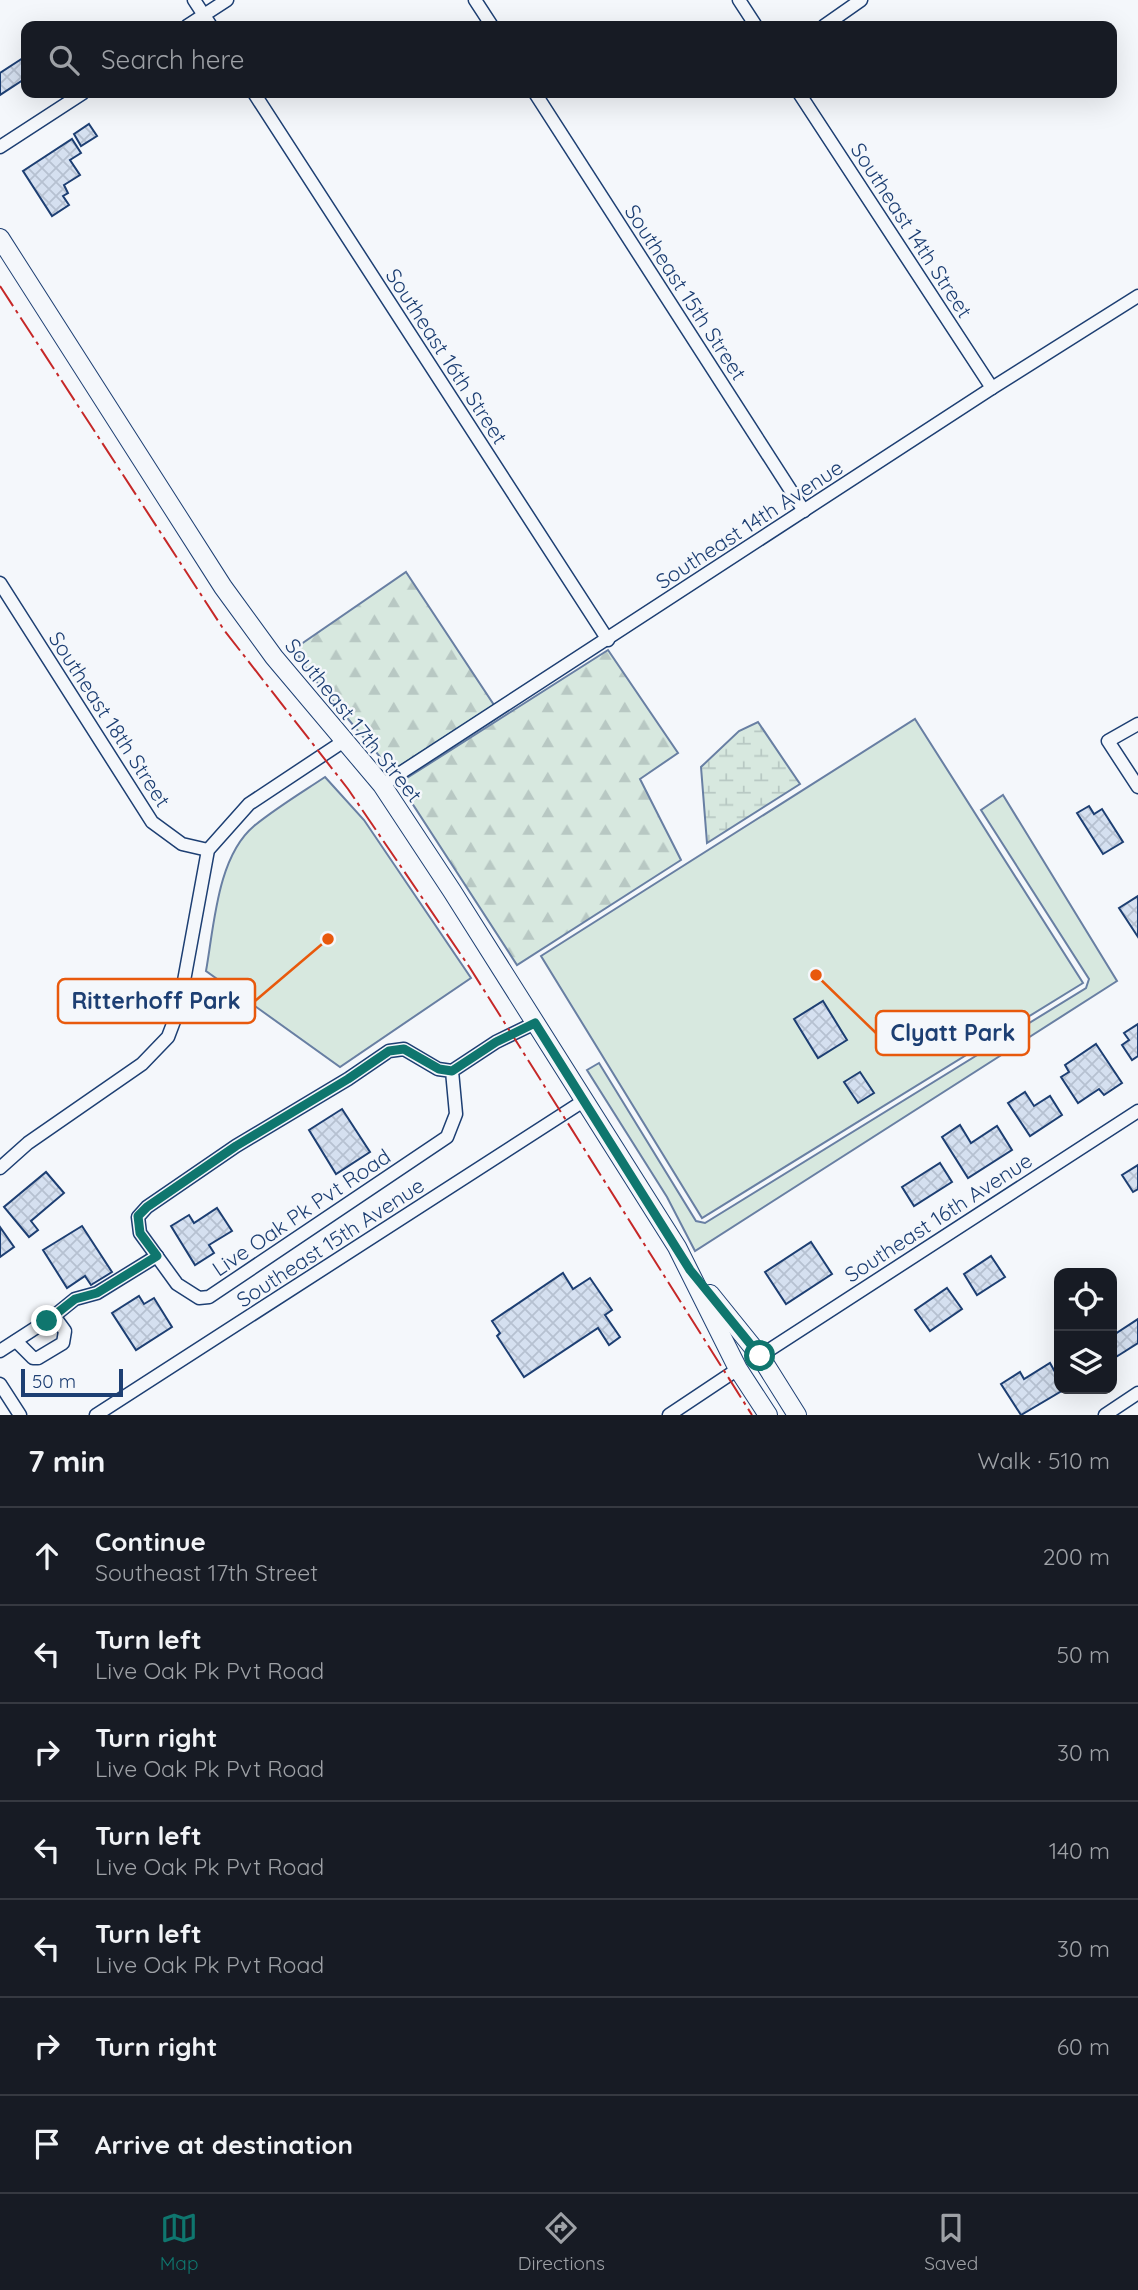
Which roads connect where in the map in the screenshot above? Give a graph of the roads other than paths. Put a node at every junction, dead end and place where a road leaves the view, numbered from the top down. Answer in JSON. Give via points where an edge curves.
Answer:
{"nodes":[{"id":1,"x":194,"y":0,"type":"edge"},
{"id":2,"x":227,"y":0,"type":"edge"},
{"id":3,"x":475,"y":0,"type":"edge"},
{"id":4,"x":739,"y":0,"type":"edge"},
{"id":5,"x":862,"y":0,"type":"edge"},
{"id":6,"x":208,"y":21,"type":"edge"},
{"id":7,"x":489,"y":21,"type":"edge"},
{"id":8,"x":753,"y":21,"type":"edge"},
{"id":9,"x":831,"y":21,"type":"edge"},
{"id":10,"x":75,"y":98,"type":"edge"},
{"id":11,"x":257,"y":98,"type":"edge"},
{"id":12,"x":538,"y":98,"type":"edge"},
{"id":13,"x":803,"y":98,"type":"edge"},
{"id":14,"x":0,"y":146,"type":"edge"},
{"id":15,"x":0,"y":238,"type":"edge"},
{"id":16,"x":1138,"y":296,"type":"edge"},
{"id":17,"x":992,"y":388,"type":"junction"},
{"id":18,"x":804,"y":511,"type":"junction"},
{"id":19,"x":0,"y":583,"type":"edge"},
{"id":20,"x":608,"y":640,"type":"junction"},
{"id":21,"x":1138,"y":724,"type":"edge"},
{"id":22,"x":344,"y":741,"type":"junction"},
{"id":23,"x":382,"y":785,"type":"junction"},
{"id":24,"x":1138,"y":787,"type":"edge"},
{"id":25,"x":208,"y":850,"type":"junction"},
{"id":26,"x":535,"y":1023,"type":"junction"},
{"id":27,"x":452,"y":1071,"type":"junction"},
{"id":28,"x":585,"y":1100,"type":"junction"},
{"id":29,"x":1138,"y":1111,"type":"edge"},
{"id":30,"x":0,"y":1168,"type":"edge"},
{"id":31,"x":157,"y":1256,"type":"junction"},
{"id":32,"x":690,"y":1270,"type":"junction"},
{"id":33,"x":54,"y":1316,"type":"junction"},
{"id":34,"x":16,"y":1341,"type":"junction"},
{"id":35,"x":0,"y":1351,"type":"edge"},
{"id":36,"x":760,"y":1356,"type":"junction"},
{"id":37,"x":738,"y":1369,"type":"junction"},
{"id":38,"x":0,"y":1384,"type":"edge"},
{"id":39,"x":1138,"y":1394,"type":"edge"},
{"id":40,"x":20,"y":1415,"type":"edge"},
{"id":41,"x":96,"y":1415,"type":"edge"},
{"id":42,"x":669,"y":1415,"type":"edge"},
{"id":43,"x":768,"y":1415,"type":"edge"},
{"id":44,"x":797,"y":1415,"type":"edge"},
{"id":45,"x":1105,"y":1415,"type":"edge"}],
"edges":[{"from":1,"to":6,"type":"street"},
{"from":2,"to":6,"type":"street"},
{"from":3,"to":7,"type":"street"},
{"from":4,"to":8,"type":"street"},
{"from":5,"to":9,"type":"street"},
{"from":10,"to":14,"type":"street"},
{"from":11,"to":20,"type":"street","name":"Southeast 16th Street"},
{"from":12,"to":18,"type":"street","name":"Southeast 15th Street"},
{"from":13,"to":17,"type":"street","name":"Southeast 14th Street"},
{"from":15,"to":22,"type":"main road","name":"Southeast 17th Street","via":[[223,587]]},
{"from":16,"to":17,"type":"street","name":"Southeast 14th Avenue"},
{"from":17,"to":18,"type":"street","name":"Southeast 14th Avenue"},
{"from":18,"to":20,"type":"street","name":"Southeast 14th Avenue"},
{"from":19,"to":25,"type":"street","name":"Southeast 18th Street","via":[[152,822],[182,844]]},
{"from":20,"to":23,"type":"street","name":"Southeast 14th Avenue"},
{"from":21,"to":24,"type":"street","via":[[1108,741]]},
{"from":22,"to":23,"type":"main road","name":"Southeast 17th Street"},
{"from":22,"to":25,"type":"street","via":[[248,804]]},
{"from":23,"to":26,"type":"main road","name":"Southeast 17th Street"},
{"from":25,"to":30,"type":"street","via":[[179,1008],[168,1037],[142,1064],[28,1143]]},
{"from":26,"to":27,"type":"street"},
{"from":26,"to":28,"type":"main road","name":"Southeast 17th Street"},
{"from":27,"to":31,"type":"street","name":"Live Oak Pk Pvt Road","via":[[439,1069],[404,1049],[389,1051],[236,1146],[138,1216],[140,1233]]},
{"from":27,"to":31,"type":"street","name":"Live Oak Pk Pvt Road","via":[[456,1114],[447,1137],[209,1297],[199,1298],[183,1288]]},
{"from":28,"to":32,"type":"main road","name":"Southeast 17th Street"},
{"from":28,"to":41,"type":"street","name":"Southeast 15th Avenue"},
{"from":29,"to":36,"type":"street","name":"Southeast 16th Avenue"},
{"from":31,"to":33,"type":"street","via":[[97,1293],[75,1299]]},
{"from":32,"to":36,"type":"main road","name":"Southeast 17th Street"},
{"from":32,"to":37,"type":"main road","name":"Southeast 17th Street"},
{"from":33,"to":34,"type":"street"},
{"from":33,"to":34,"type":"street","via":[[65,1331],[63,1343],[33,1358]]},
{"from":34,"to":35,"type":"street"},
{"from":36,"to":44,"type":"main road","name":"Southeast 17th Street"},
{"from":37,"to":42,"type":"street"},
{"from":37,"to":43,"type":"main road","name":"Southeast 17th Street"},
{"from":38,"to":40,"type":"street"},
{"from":39,"to":45,"type":"street"}]}
